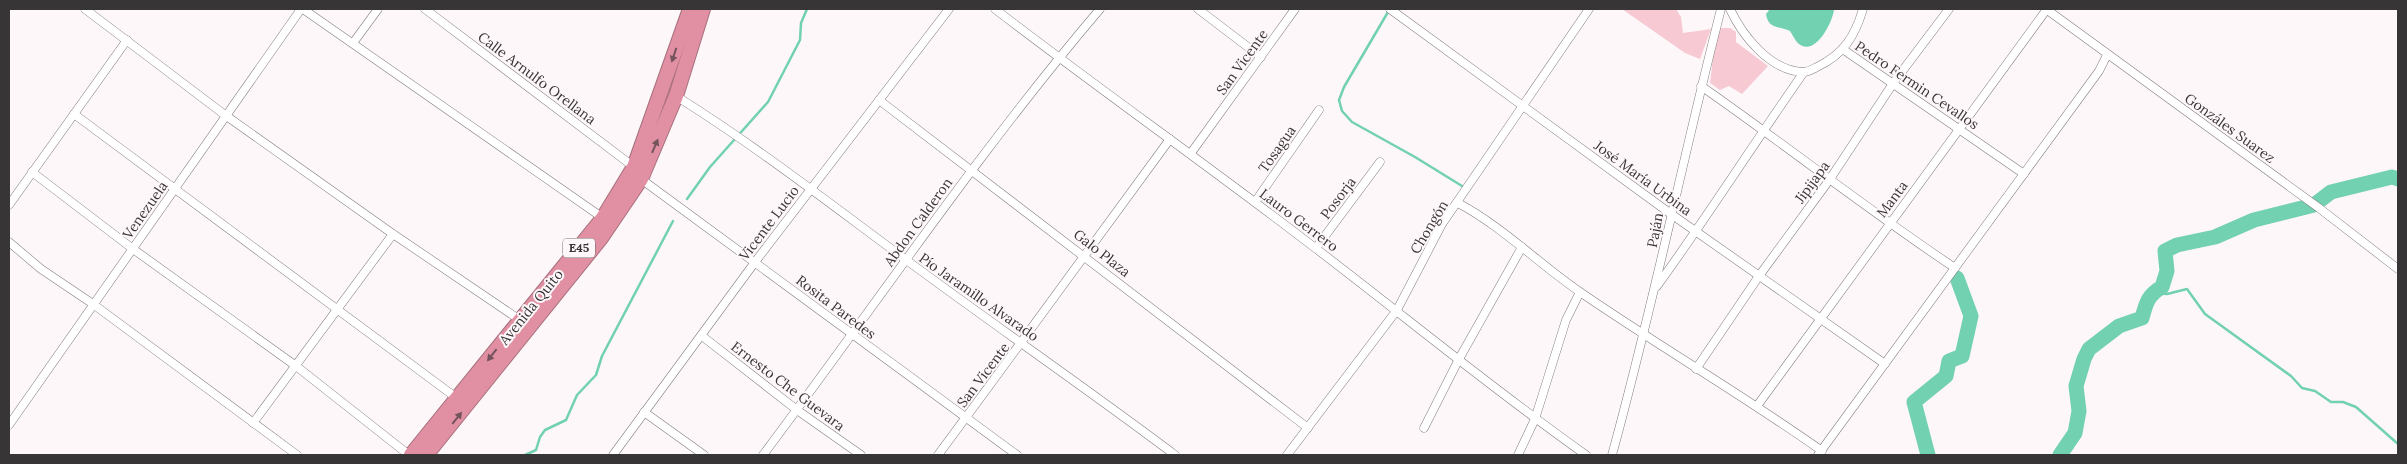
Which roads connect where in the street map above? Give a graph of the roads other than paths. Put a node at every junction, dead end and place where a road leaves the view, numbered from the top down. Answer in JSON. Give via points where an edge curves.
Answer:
{"nodes":[{"id":1,"x":85,"y":9,"type":"edge"},
{"id":2,"x":302,"y":9,"type":"edge"},
{"id":3,"x":378,"y":9,"type":"edge"},
{"id":4,"x":424,"y":9,"type":"edge"},
{"id":5,"x":690,"y":9,"type":"edge"},
{"id":6,"x":703,"y":9,"type":"edge"},
{"id":7,"x":949,"y":9,"type":"edge"},
{"id":8,"x":995,"y":9,"type":"edge"},
{"id":9,"x":1100,"y":9,"type":"edge"},
{"id":10,"x":1198,"y":9,"type":"edge"},
{"id":11,"x":1295,"y":9,"type":"edge"},
{"id":12,"x":1390,"y":9,"type":"edge"},
{"id":13,"x":1589,"y":9,"type":"edge"},
{"id":14,"x":1720,"y":9,"type":"edge"},
{"id":15,"x":1730,"y":9,"type":"edge"},
{"id":16,"x":1863,"y":9,"type":"edge"},
{"id":17,"x":1948,"y":9,"type":"edge"},
{"id":18,"x":2046,"y":9,"type":"edge"},
{"id":19,"x":1210,"y":12,"type":"edge"},
{"id":20,"x":128,"y":40,"type":"junction"},
{"id":21,"x":353,"y":43,"type":"junction"},
{"id":22,"x":1844,"y":50,"type":"junction"},
{"id":23,"x":2107,"y":55,"type":"junction"},
{"id":24,"x":1261,"y":57,"type":"junction"},
{"id":25,"x":1058,"y":58,"type":"junction"},
{"id":26,"x":1804,"y":72,"type":"junction"},
{"id":27,"x":1894,"y":82,"type":"junction"},
{"id":28,"x":1701,"y":86,"type":"junction"},
{"id":29,"x":676,"y":96,"type":"junction"},
{"id":30,"x":879,"y":100,"type":"junction"},
{"id":31,"x":1522,"y":105,"type":"junction"},
{"id":32,"x":1319,"y":110,"type":"dead end"},
{"id":33,"x":74,"y":114,"type":"junction"},
{"id":34,"x":224,"y":115,"type":"junction"},
{"id":35,"x":1960,"y":129,"type":"junction"},
{"id":36,"x":1763,"y":130,"type":"junction"},
{"id":37,"x":1170,"y":139,"type":"junction"},
{"id":38,"x":1191,"y":153,"type":"junction"},
{"id":39,"x":1380,"y":162,"type":"dead end"},
{"id":40,"x":971,"y":168,"type":"junction"},
{"id":41,"x":32,"y":172,"type":"junction"},
{"id":42,"x":637,"y":173,"type":"junction"},
{"id":43,"x":2024,"y":174,"type":"junction"},
{"id":44,"x":1830,"y":179,"type":"junction"},
{"id":45,"x":812,"y":188,"type":"junction"},
{"id":46,"x":175,"y":190,"type":"junction"},
{"id":47,"x":1255,"y":202,"type":"junction"},
{"id":48,"x":1458,"y":203,"type":"junction"},
{"id":49,"x":9,"y":205,"type":"edge"},
{"id":50,"x":1670,"y":214,"type":"junction"},
{"id":51,"x":603,"y":218,"type":"junction"},
{"id":52,"x":1888,"y":224,"type":"junction"},
{"id":53,"x":1697,"y":232,"type":"junction"},
{"id":54,"x":393,"y":234,"type":"junction"},
{"id":55,"x":9,"y":242,"type":"edge"},
{"id":56,"x":1522,"y":247,"type":"junction"},
{"id":57,"x":1316,"y":248,"type":"junction"},
{"id":58,"x":133,"y":249,"type":"junction"},
{"id":59,"x":1084,"y":255,"type":"junction"},
{"id":60,"x":906,"y":260,"type":"junction"},
{"id":61,"x":756,"y":262,"type":"junction"},
{"id":62,"x":1955,"y":268,"type":"junction"},
{"id":63,"x":2398,"y":269,"type":"edge"},
{"id":64,"x":1759,"y":276,"type":"junction"},
{"id":65,"x":1656,"y":288,"type":"junction"},
{"id":66,"x":1580,"y":292,"type":"junction"},
{"id":67,"x":93,"y":304,"type":"junction"},
{"id":68,"x":338,"y":310,"type":"junction"},
{"id":69,"x":1397,"y":310,"type":"junction"},
{"id":70,"x":1820,"y":318,"type":"junction"},
{"id":71,"x":520,"y":320,"type":"junction"},
{"id":72,"x":1644,"y":333,"type":"junction"},
{"id":73,"x":702,"y":336,"type":"junction"},
{"id":74,"x":852,"y":336,"type":"junction"},
{"id":75,"x":1023,"y":342,"type":"junction"},
{"id":76,"x":1459,"y":359,"type":"junction"},
{"id":77,"x":1885,"y":364,"type":"junction"},
{"id":78,"x":296,"y":366,"type":"junction"},
{"id":79,"x":1696,"y":369,"type":"junction"},
{"id":80,"x":458,"y":399,"type":"junction"},
{"id":81,"x":1757,"y":406,"type":"junction"},
{"id":82,"x":797,"y":410,"type":"junction"},
{"id":83,"x":644,"y":412,"type":"junction"},
{"id":84,"x":965,"y":419,"type":"junction"},
{"id":85,"x":1535,"y":419,"type":"junction"},
{"id":86,"x":253,"y":423,"type":"junction"},
{"id":87,"x":9,"y":425,"type":"edge"},
{"id":88,"x":1308,"y":428,"type":"junction"},
{"id":89,"x":1424,"y":428,"type":"dead end"},
{"id":90,"x":1820,"y":453,"type":"edge"},
{"id":91,"x":297,"y":455,"type":"edge"},
{"id":92,"x":410,"y":455,"type":"edge"},
{"id":93,"x":426,"y":455,"type":"edge"},
{"id":94,"x":613,"y":455,"type":"edge"},
{"id":95,"x":704,"y":455,"type":"edge"},
{"id":96,"x":763,"y":455,"type":"edge"},
{"id":97,"x":861,"y":455,"type":"edge"},
{"id":98,"x":938,"y":455,"type":"edge"},
{"id":99,"x":1017,"y":455,"type":"edge"},
{"id":100,"x":1175,"y":455,"type":"edge"},
{"id":101,"x":1287,"y":455,"type":"edge"},
{"id":102,"x":1518,"y":455,"type":"edge"},
{"id":103,"x":1586,"y":455,"type":"edge"},
{"id":104,"x":1612,"y":455,"type":"edge"}],
"edges":[{"from":1,"to":20,"type":"street"},
{"from":2,"to":21,"type":"street"},
{"from":2,"to":34,"type":"street","name":"Venezuela"},
{"from":3,"to":21,"type":"street"},
{"from":4,"to":42,"type":"street","name":"Calle Arnulfo Orellana"},
{"from":5,"to":42,"type":"highway","name":"Avenida Quito","number":"E45","one_way":true},
{"from":6,"to":29,"type":"highway","name":"Avenida Quito","number":"E45"},
{"from":7,"to":30,"type":"street","name":"Vicente Lucio"},
{"from":8,"to":25,"type":"street","name":"Lauro Gerrero"},
{"from":9,"to":25,"type":"street","name":"Abdon Calderon"},
{"from":10,"to":19,"type":"street"},
{"from":11,"to":24,"type":"street","name":"San Vicente"},
{"from":12,"to":31,"type":"street","name":"José María Urbina"},
{"from":13,"to":31,"type":"street","name":"Chongón"},
{"from":14,"to":28,"type":"street","name":"Paján"},
{"from":15,"to":26,"type":"street","via":[[1738,26],[1755,47],[1787,67]]},
{"from":16,"to":22,"type":"street"},
{"from":17,"to":27,"type":"street","name":"Jipijapa"},
{"from":18,"to":23,"type":"street","name":"Gonzáles Suarez"},
{"from":18,"to":35,"type":"street","name":"Manta"},
{"from":19,"to":24,"type":"street"},
{"from":20,"to":33,"type":"street"},
{"from":20,"to":34,"type":"street"},
{"from":21,"to":51,"type":"street"},
{"from":22,"to":26,"type":"street","name":"Pedro Fermin Cevallos"},
{"from":22,"to":27,"type":"street","name":"Pedro Fermin Cevallos"},
{"from":23,"to":43,"type":"street","via":[[2099,71]]},
{"from":23,"to":63,"type":"street","name":"Gonzáles Suarez"},
{"from":24,"to":38,"type":"street","name":"San Vicente"},
{"from":25,"to":37,"type":"street","name":"Lauro Gerrero"},
{"from":25,"to":40,"type":"street","name":"Abdon Calderon"},
{"from":26,"to":36,"type":"street"},
{"from":27,"to":35,"type":"street","name":"Pedro Fermin Cevallos"},
{"from":27,"to":44,"type":"street","name":"Jipijapa"},
{"from":28,"to":36,"type":"street"},
{"from":28,"to":50,"type":"street","name":"Paján"},
{"from":42,"to":29,"type":"highway","name":"Avenida Quito","number":"E45","one_way":true},
{"from":29,"to":45,"type":"street","name":"Pío Jaramillo Alvarado"},
{"from":30,"to":40,"type":"street","name":"Galo Plaza"},
{"from":30,"to":45,"type":"street","name":"Vicente Lucio"},
{"from":31,"to":48,"type":"street","name":"Chongón"},
{"from":31,"to":50,"type":"street","name":"José María Urbina"},
{"from":32,"to":47,"type":"street","name":"Tosagua"},
{"from":33,"to":41,"type":"street"},
{"from":33,"to":46,"type":"street"},
{"from":34,"to":46,"type":"street","name":"Venezuela"},
{"from":34,"to":54,"type":"street"},
{"from":35,"to":43,"type":"street","name":"Pedro Fermin Cevallos"},
{"from":35,"to":52,"type":"street","name":"Manta"},
{"from":36,"to":44,"type":"street"},
{"from":36,"to":53,"type":"street"},
{"from":37,"to":38,"type":"street","name":"Lauro Gerrero"},
{"from":37,"to":59,"type":"street","name":"San Vicente"},
{"from":38,"to":47,"type":"street","name":"Lauro Gerrero"},
{"from":39,"to":57,"type":"street","name":"Posorja"},
{"from":40,"to":59,"type":"street","name":"Galo Plaza"},
{"from":40,"to":60,"type":"street","name":"Abdon Calderon"},
{"from":41,"to":49,"type":"street"},
{"from":41,"to":58,"type":"street"},
{"from":42,"to":51,"type":"highway","name":"Avenida Quito","number":"E45"},
{"from":42,"to":61,"type":"street","name":"Rosita Paredes"},
{"from":93,"to":42,"type":"highway","name":"Avenida Quito","number":"E45","one_way":true,"via":[[601,238]]},
{"from":43,"to":62,"type":"street"},
{"from":44,"to":52,"type":"street"},
{"from":44,"to":64,"type":"street","name":"Jipijapa"},
{"from":45,"to":60,"type":"street","name":"Pío Jaramillo Alvarado"},
{"from":45,"to":61,"type":"street","name":"Vicente Lucio"},
{"from":46,"to":58,"type":"street","name":"Venezuela"},
{"from":46,"to":68,"type":"street"},
{"from":47,"to":57,"type":"street","name":"Lauro Gerrero"},
{"from":48,"to":56,"type":"street","via":[[1495,225]]},
{"from":48,"to":69,"type":"street","name":"Chongón","via":[[1442,224]]},
{"from":50,"to":53,"type":"street","name":"José María Urbina"},
{"from":50,"to":65,"type":"street","name":"Paján"},
{"from":51,"to":71,"type":"highway","name":"Avenida Quito","number":"E45"},
{"from":52,"to":62,"type":"street"},
{"from":52,"to":70,"type":"street","name":"Manta"},
{"from":53,"to":64,"type":"street","name":"José María Urbina"},
{"from":53,"to":65,"type":"street"},
{"from":54,"to":68,"type":"street"},
{"from":54,"to":71,"type":"street"},
{"from":55,"to":67,"type":"street","via":[[41,269]]},
{"from":56,"to":66,"type":"street"},
{"from":56,"to":76,"type":"street"},
{"from":57,"to":69,"type":"street","name":"Lauro Gerrero"},
{"from":58,"to":67,"type":"street","name":"Venezuela"},
{"from":58,"to":78,"type":"street"},
{"from":59,"to":75,"type":"street","name":"San Vicente"},
{"from":59,"to":88,"type":"street","name":"Galo Plaza"},
{"from":60,"to":74,"type":"street","name":"Abdon Calderon"},
{"from":60,"to":75,"type":"street","name":"Pío Jaramillo Alvarado"},
{"from":61,"to":73,"type":"street","name":"Vicente Lucio"},
{"from":61,"to":74,"type":"street","name":"Rosita Paredes"},
{"from":62,"to":77,"type":"street"},
{"from":64,"to":70,"type":"street","name":"José María Urbina"},
{"from":64,"to":79,"type":"street","name":"Jipijapa"},
{"from":65,"to":72,"type":"street","name":"Paján"},
{"from":66,"to":72,"type":"street"},
{"from":66,"to":85,"type":"street","via":[[1566,320]]},
{"from":67,"to":86,"type":"street"},
{"from":67,"to":87,"type":"street","name":"Venezuela"},
{"from":68,"to":78,"type":"street"},
{"from":68,"to":80,"type":"street"},
{"from":69,"to":76,"type":"street","name":"Lauro Gerrero"},
{"from":69,"to":88,"type":"street","name":"Chongón"},
{"from":70,"to":77,"type":"street","name":"José María Urbina"},
{"from":70,"to":81,"type":"street","name":"Manta"},
{"from":71,"to":80,"type":"highway","name":"Avenida Quito","number":"E45","one_way":true},
{"from":72,"to":79,"type":"street"},
{"from":72,"to":104,"type":"street","name":"Paján"},
{"from":73,"to":82,"type":"street","name":"Ernesto Che Guevara"},
{"from":73,"to":83,"type":"street","name":"Vicente Lucio"},
{"from":74,"to":82,"type":"street","name":"Abdon Calderon"},
{"from":74,"to":84,"type":"street","name":"Rosita Paredes"},
{"from":75,"to":84,"type":"street","name":"San Vicente"},
{"from":75,"to":100,"type":"street","name":"Pío Jaramillo Alvarado"},
{"from":76,"to":85,"type":"street","name":"Lauro Gerrero"},
{"from":76,"to":89,"type":"street"},
{"from":77,"to":90,"type":"street"},
{"from":78,"to":86,"type":"street"},
{"from":78,"to":92,"type":"street"},
{"from":79,"to":81,"type":"street"},
{"from":80,"to":92,"type":"highway","name":"Avenida Quito","number":"E45"},
{"from":81,"to":90,"type":"street"},
{"from":82,"to":96,"type":"street","name":"Abdon Calderon"},
{"from":82,"to":97,"type":"street","name":"Ernesto Che Guevara"},
{"from":83,"to":94,"type":"street","name":"Vicente Lucio"},
{"from":83,"to":95,"type":"street"},
{"from":84,"to":98,"type":"street","name":"San Vicente"},
{"from":84,"to":99,"type":"street","name":"Rosita Paredes"},
{"from":85,"to":102,"type":"street"},
{"from":85,"to":103,"type":"street","name":"Lauro Gerrero"},
{"from":86,"to":91,"type":"street"},
{"from":88,"to":101,"type":"street","name":"Chongón"}]}
